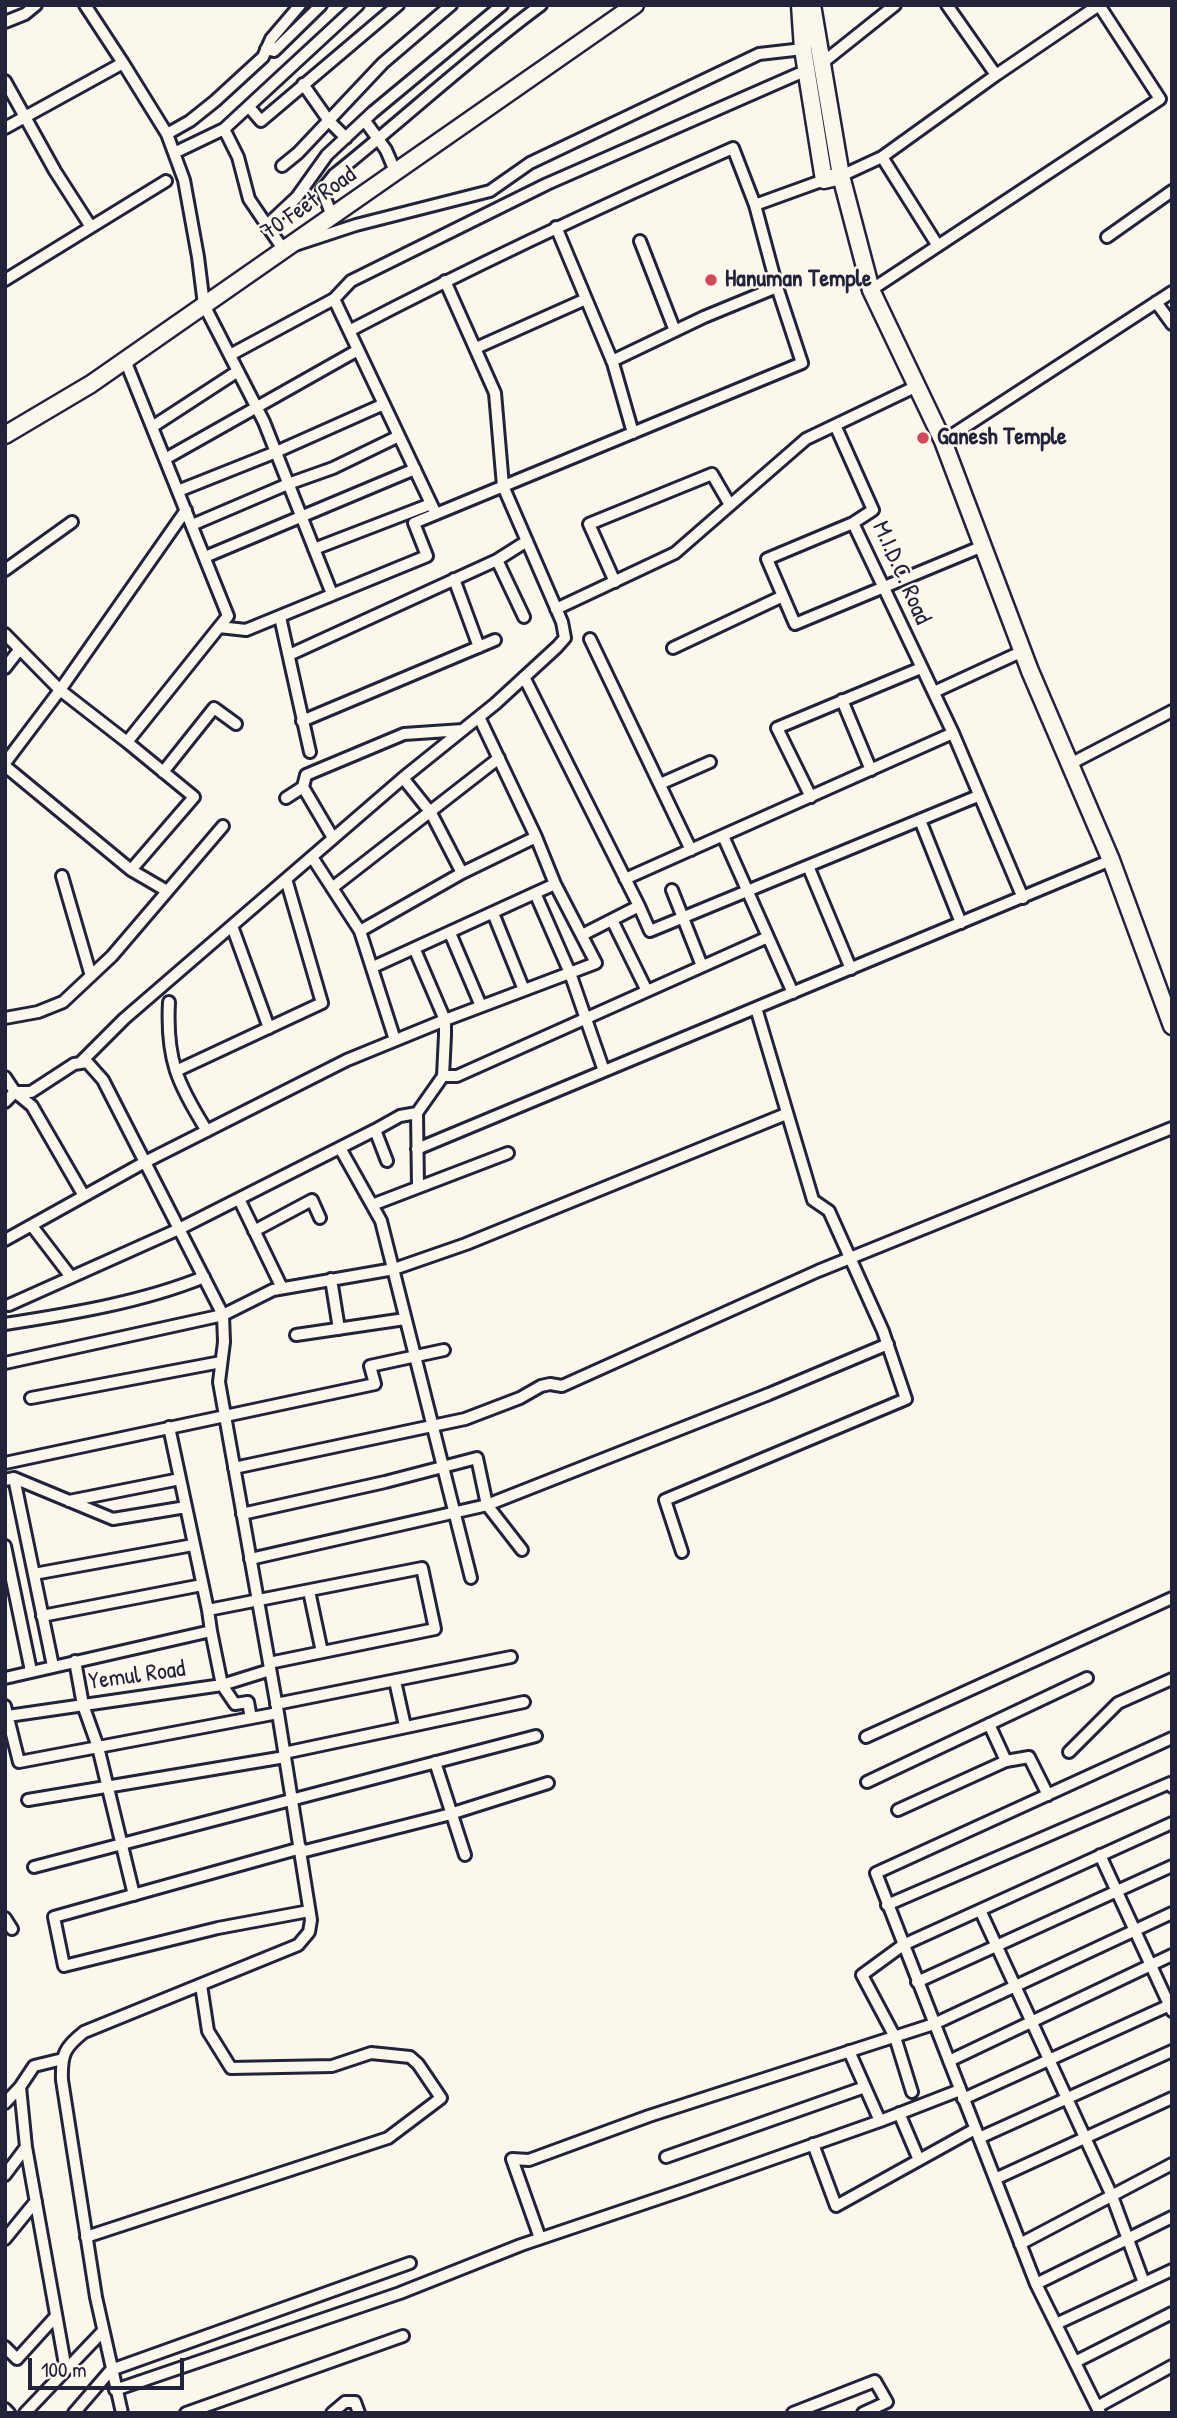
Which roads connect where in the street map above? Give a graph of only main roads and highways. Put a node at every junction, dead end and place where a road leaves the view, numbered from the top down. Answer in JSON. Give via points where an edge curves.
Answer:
{"nodes":[{"id":1,"x":635,"y":5,"type":"edge"},
{"id":2,"x":800,"y":5,"type":"edge"},
{"id":3,"x":812,"y":5,"type":"edge"},
{"id":4,"x":814,"y":67,"type":"junction"},
{"id":5,"x":841,"y":176,"type":"junction"},
{"id":6,"x":6,"y":432,"type":"edge"},
{"id":7,"x":1172,"y":1027,"type":"edge"}],
"edges":[{"from":1,"to":6,"type":"main road","name":"70 Feet Road","via":[[91,384]]},
{"from":2,"to":4,"type":"main road","via":[[803,49]]},
{"from":3,"to":4,"type":"main road"},
{"from":4,"to":5,"type":"main road"},
{"from":4,"to":5,"type":"main road","via":[[824,180]]},
{"from":5,"to":7,"type":"main road","via":[[871,290],[943,441],[1023,651],[1111,860]]}]}
